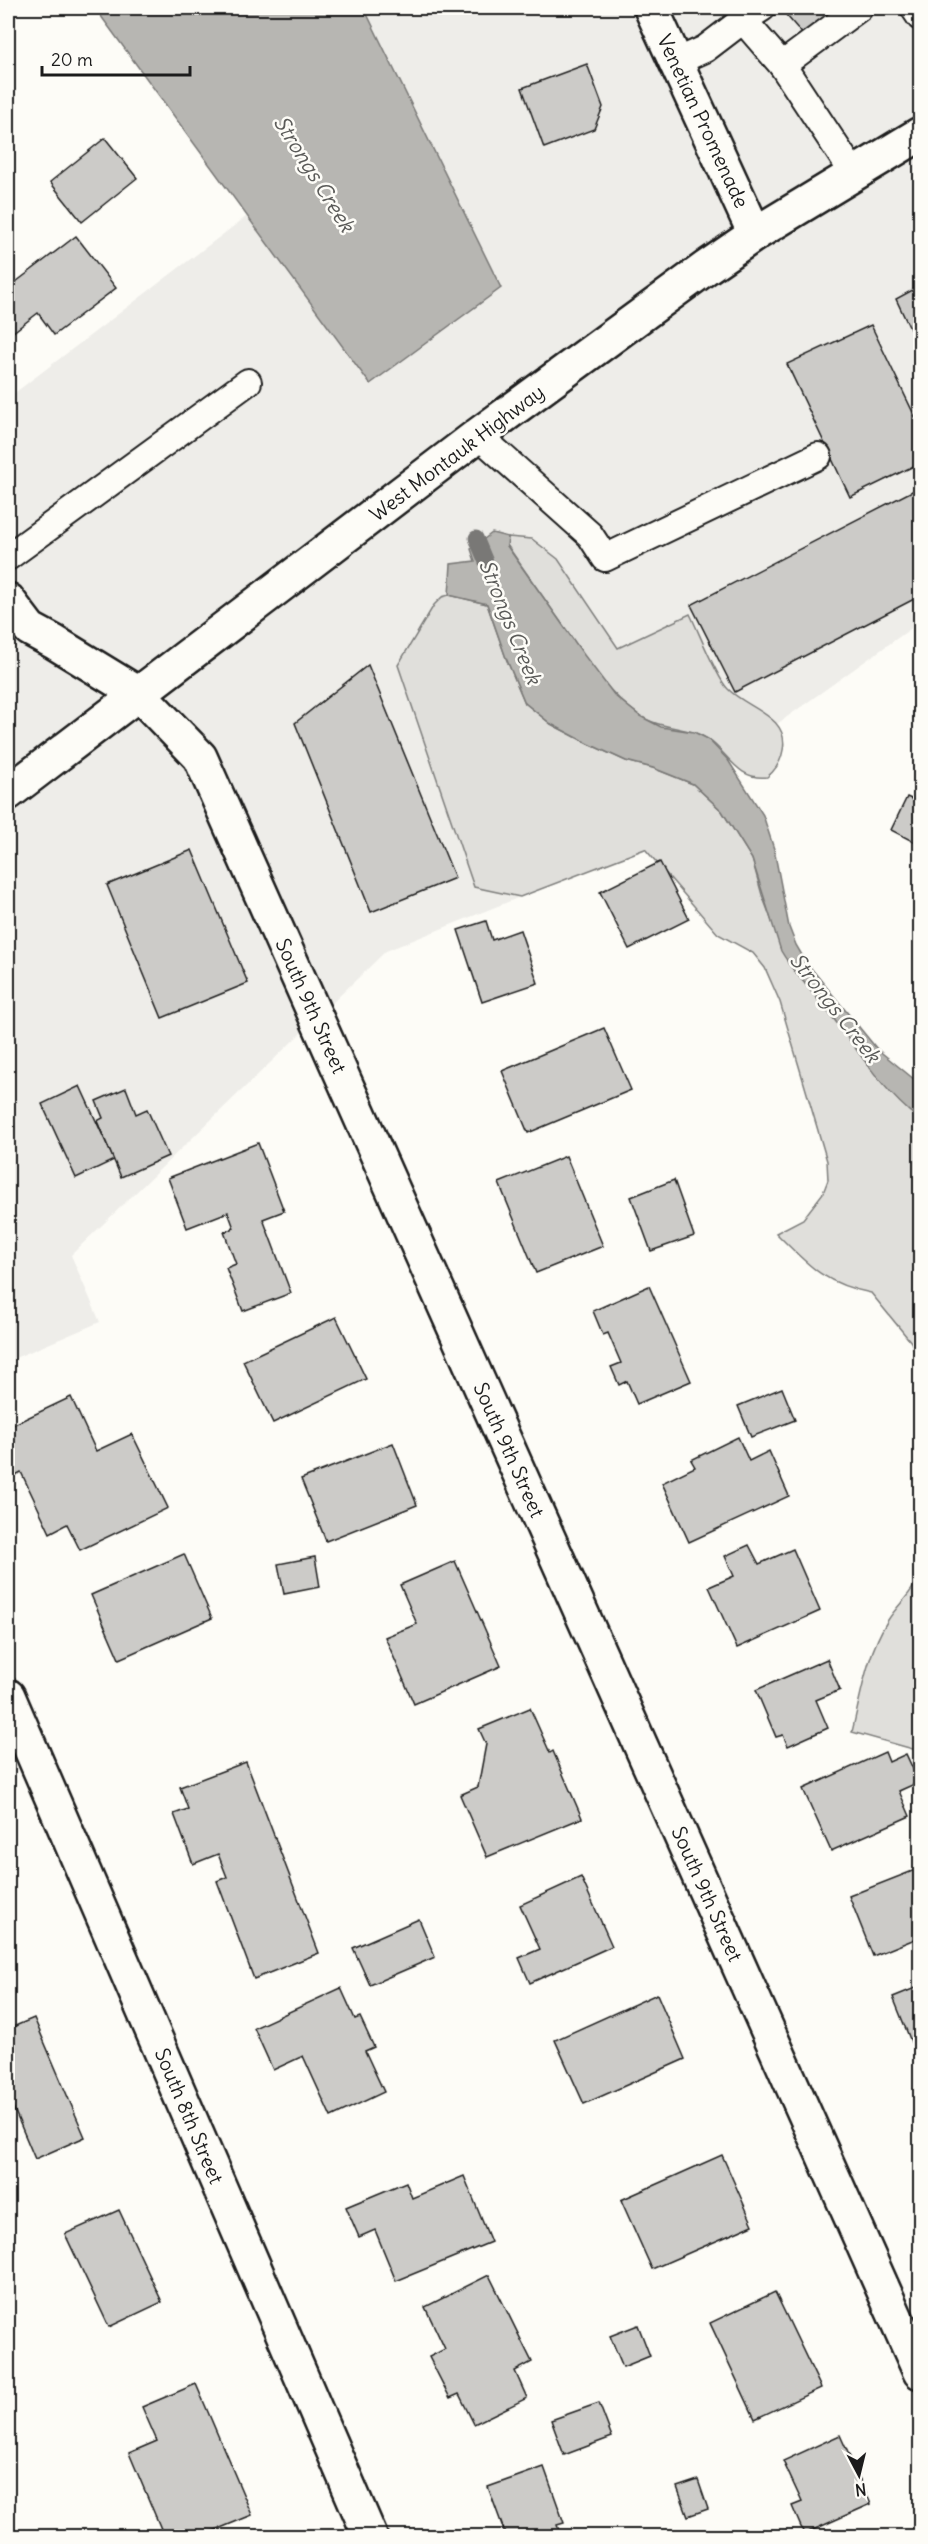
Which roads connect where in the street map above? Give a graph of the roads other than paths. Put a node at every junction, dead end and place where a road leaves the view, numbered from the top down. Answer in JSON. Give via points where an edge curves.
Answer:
{"nodes":[{"id":1,"x":651,"y":8,"type":"edge"},
{"id":2,"x":859,"y":8,"type":"edge"},
{"id":3,"x":914,"y":8,"type":"edge"},
{"id":4,"x":748,"y":12,"type":"edge"},
{"id":5,"x":921,"y":17,"type":"edge"},
{"id":6,"x":676,"y":62,"type":"junction"},
{"id":7,"x":782,"y":65,"type":"junction"},
{"id":8,"x":921,"y":134,"type":"edge"},
{"id":9,"x":854,"y":174,"type":"junction"},
{"id":10,"x":755,"y":234,"type":"junction"},
{"id":11,"x":248,"y":382,"type":"dead end"},
{"id":12,"x":478,"y":435,"type":"junction"},
{"id":13,"x":818,"y":456,"type":"dead end"},
{"id":14,"x":8,"y":556,"type":"edge"},
{"id":15,"x":8,"y":600,"type":"edge"},
{"id":16,"x":139,"y":694,"type":"junction"},
{"id":17,"x":8,"y":793,"type":"edge"},
{"id":18,"x":8,"y":1696,"type":"edge"},
{"id":19,"x":921,"y":2373,"type":"edge"},
{"id":20,"x":370,"y":2536,"type":"edge"}],
"edges":[{"from":1,"to":6,"type":"street","name":"Venetian Promenade"},
{"from":2,"to":7,"type":"lane"},
{"from":3,"to":5,"type":"lane"},
{"from":4,"to":6,"type":"lane","via":[[705,49]]},
{"from":4,"to":7,"type":"lane"},
{"from":6,"to":10,"type":"street","name":"Venetian Promenade"},
{"from":7,"to":9,"type":"lane"},
{"from":8,"to":9,"type":"street","name":"West Montauk Highway"},
{"from":9,"to":10,"type":"street","name":"West Montauk Highway"},
{"from":10,"to":12,"type":"street","name":"West Montauk Highway"},
{"from":11,"to":14,"type":"lane"},
{"from":12,"to":13,"type":"lane","via":[[590,535],[605,558]]},
{"from":12,"to":16,"type":"street","name":"West Montauk Highway"},
{"from":15,"to":16,"type":"street","name":"South 9th Street","via":[[30,629]]},
{"from":16,"to":17,"type":"street","name":"West Montauk Highway"},
{"from":16,"to":19,"type":"street","name":"South 9th Street","via":[[200,757]]},
{"from":18,"to":20,"type":"street","name":"South 8th Street"}]}
